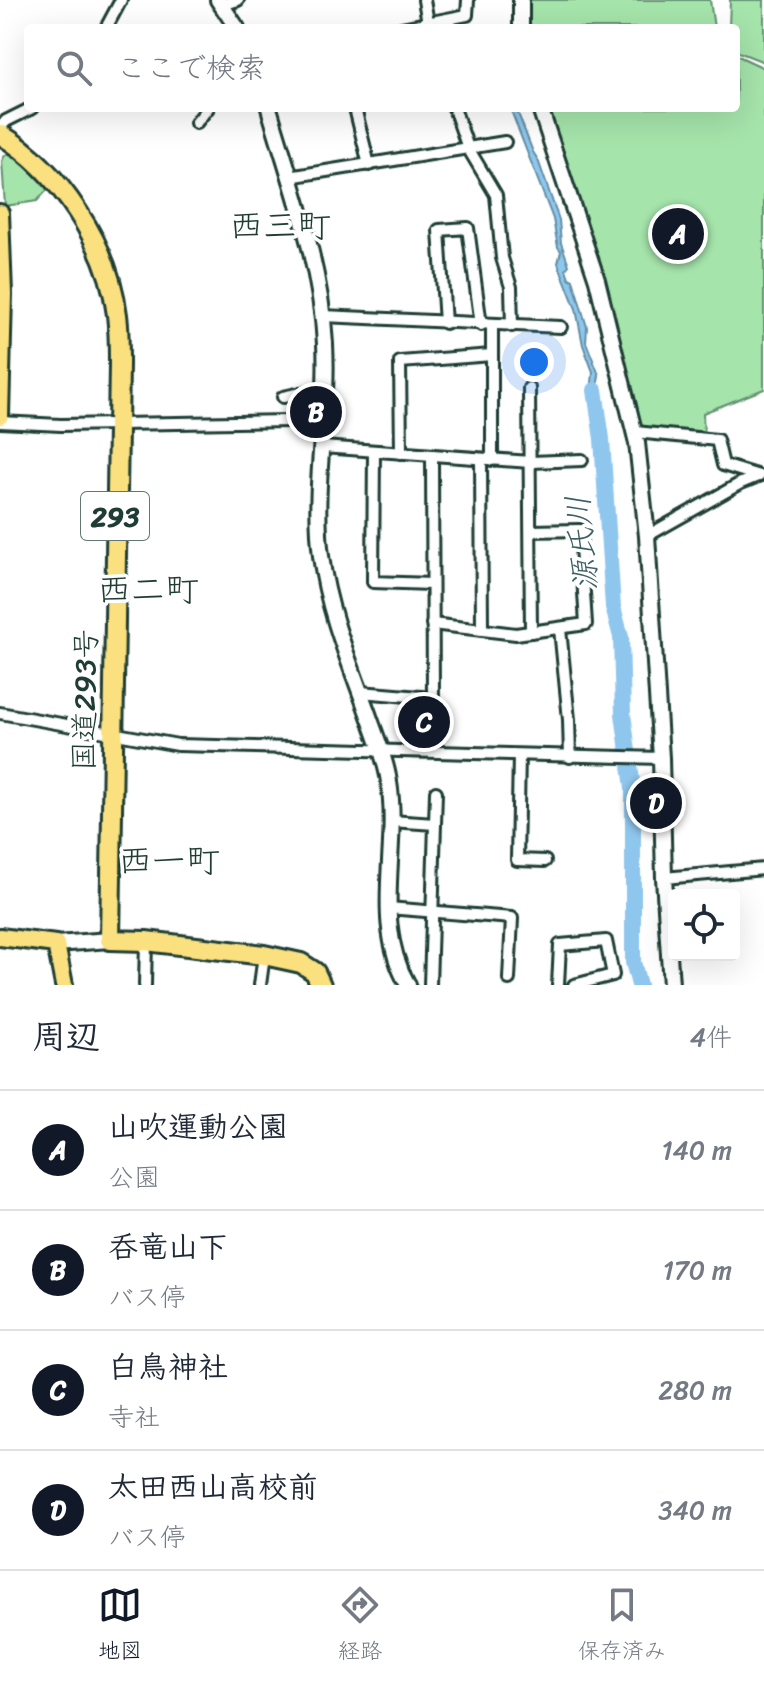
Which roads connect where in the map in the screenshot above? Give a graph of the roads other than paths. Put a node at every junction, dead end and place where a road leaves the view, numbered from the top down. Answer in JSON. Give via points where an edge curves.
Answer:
{"nodes":[{"id":1,"x":121,"y":0,"type":"edge"},
{"id":2,"x":238,"y":0,"type":"edge"},
{"id":3,"x":424,"y":0,"type":"edge"},
{"id":4,"x":468,"y":0,"type":"edge"},
{"id":5,"x":521,"y":0,"type":"edge"},
{"id":6,"x":220,"y":3,"type":"edge"},
{"id":7,"x":108,"y":24,"type":"edge"},
{"id":8,"x":234,"y":24,"type":"edge"},
{"id":9,"x":429,"y":24,"type":"edge"},
{"id":10,"x":436,"y":24,"type":"edge"},
{"id":11,"x":521,"y":24,"type":"edge"},
{"id":12,"x":24,"y":112,"type":"edge"},
{"id":13,"x":205,"y":112,"type":"edge"},
{"id":14,"x":270,"y":112,"type":"edge"},
{"id":15,"x":356,"y":112,"type":"edge"},
{"id":16,"x":455,"y":112,"type":"edge"},
{"id":17,"x":541,"y":112,"type":"edge"},
{"id":18,"x":196,"y":123,"type":"dead end"},
{"id":19,"x":0,"y":131,"type":"edge"},
{"id":20,"x":505,"y":142,"type":"dead end"},
{"id":21,"x":468,"y":148,"type":"junction"},
{"id":22,"x":369,"y":165,"type":"junction"},
{"id":23,"x":289,"y":177,"type":"junction"},
{"id":24,"x":0,"y":213,"type":"edge"},
{"id":25,"x":323,"y":316,"type":"junction"},
{"id":26,"x":445,"y":323,"type":"junction"},
{"id":27,"x":486,"y":325,"type":"junction"},
{"id":28,"x":512,"y":326,"type":"junction"},
{"id":29,"x":561,"y":327,"type":"dead end"},
{"id":30,"x":492,"y":355,"type":"junction"},
{"id":31,"x":325,"y":388,"type":"junction"},
{"id":32,"x":529,"y":388,"type":"dead end"},
{"id":33,"x":283,"y":397,"type":"dead end"},
{"id":34,"x":0,"y":416,"type":"edge"},
{"id":35,"x":289,"y":421,"type":"dead end"},
{"id":36,"x":0,"y":422,"type":"edge"},
{"id":37,"x":118,"y":424,"type":"junction"},
{"id":38,"x":635,"y":432,"type":"junction"},
{"id":39,"x":322,"y":447,"type":"junction"},
{"id":40,"x":374,"y":451,"type":"junction"},
{"id":41,"x":401,"y":453,"type":"junction"},
{"id":42,"x":432,"y":456,"type":"junction"},
{"id":43,"x":486,"y":460,"type":"junction"},
{"id":44,"x":582,"y":460,"type":"dead end"},
{"id":45,"x":531,"y":462,"type":"junction"},
{"id":46,"x":762,"y":475,"type":"edge"},
{"id":47,"x":531,"y":531,"type":"junction"},
{"id":48,"x":647,"y":536,"type":"junction"},
{"id":49,"x":432,"y":584,"type":"junction"},
{"id":50,"x":432,"y":624,"type":"junction"},
{"id":51,"x":560,"y":629,"type":"junction"},
{"id":52,"x":482,"y":630,"type":"junction"},
{"id":53,"x":531,"y":632,"type":"junction"},
{"id":54,"x":360,"y":692,"type":"junction"},
{"id":55,"x":0,"y":713,"type":"edge"},
{"id":56,"x":112,"y":734,"type":"junction"},
{"id":57,"x":381,"y":749,"type":"junction"},
{"id":58,"x":519,"y":755,"type":"junction"},
{"id":59,"x":570,"y":757,"type":"junction"},
{"id":60,"x":661,"y":758,"type":"junction"},
{"id":61,"x":436,"y":792,"type":"dead end"},
{"id":62,"x":391,"y":821,"type":"junction"},
{"id":63,"x":435,"y":824,"type":"junction"},
{"id":64,"x":545,"y":861,"type":"dead end"},
{"id":65,"x":764,"y":869,"type":"edge"},
{"id":66,"x":664,"y":878,"type":"junction"},
{"id":67,"x":388,"y":908,"type":"junction"},
{"id":68,"x":431,"y":911,"type":"junction"},
{"id":69,"x":0,"y":937,"type":"edge"},
{"id":70,"x":110,"y":940,"type":"junction"},
{"id":71,"x":146,"y":941,"type":"junction"},
{"id":72,"x":56,"y":944,"type":"junction"},
{"id":73,"x":264,"y":955,"type":"junction"},
{"id":74,"x":509,"y":979,"type":"dead end"},
{"id":75,"x":64,"y":985,"type":"edge"},
{"id":76,"x":145,"y":985,"type":"edge"},
{"id":77,"x":260,"y":985,"type":"edge"},
{"id":78,"x":321,"y":985,"type":"edge"},
{"id":79,"x":408,"y":985,"type":"edge"},
{"id":80,"x":430,"y":985,"type":"edge"},
{"id":81,"x":558,"y":985,"type":"edge"},
{"id":82,"x":574,"y":985,"type":"edge"},
{"id":83,"x":671,"y":985,"type":"edge"}],
"edges":[{"from":1,"to":7,"type":"street"},
{"from":2,"to":6,"type":"street"},
{"from":3,"to":9,"type":"street"},
{"from":4,"to":10,"type":"street","via":[[467,15]]},
{"from":5,"to":11,"type":"street"},
{"from":6,"to":8,"type":"street"},
{"from":12,"to":19,"type":"street","via":[[6,121]]},
{"from":13,"to":18,"type":"street"},
{"from":14,"to":23,"type":"street"},
{"from":15,"to":22,"type":"street"},
{"from":16,"to":21,"type":"street"},
{"from":17,"to":38,"type":"street","via":[[597,280]]},
{"from":19,"to":37,"type":"highway","name":"国道293号","number":"293","via":[[51,178],[106,268],[117,313]]},
{"from":20,"to":21,"type":"street"},
{"from":21,"to":22,"type":"street"},
{"from":21,"to":28,"type":"street","via":[[496,195]]},
{"from":22,"to":23,"type":"street"},
{"from":23,"to":25,"type":"street"},
{"from":24,"to":34,"type":"main road"},
{"from":25,"to":26,"type":"street"},
{"from":25,"to":31,"type":"street"},
{"from":26,"to":27,"type":"street"},
{"from":26,"to":27,"type":"street","via":[[439,230],[468,228]]},
{"from":27,"to":28,"type":"street"},
{"from":27,"to":30,"type":"street"},
{"from":28,"to":29,"type":"street"},
{"from":30,"to":41,"type":"street","via":[[400,362]]},
{"from":30,"to":43,"type":"street"},
{"from":31,"to":33,"type":"street"},
{"from":31,"to":39,"type":"street"},
{"from":32,"to":45,"type":"street"},
{"from":35,"to":37,"type":"street"},
{"from":36,"to":37,"type":"street"},
{"from":37,"to":56,"type":"highway","name":"国道293号","number":"293"},
{"from":38,"to":46,"type":"street","via":[[717,440],[723,465]]},
{"from":38,"to":48,"type":"street"},
{"from":39,"to":40,"type":"street"},
{"from":39,"to":54,"type":"street","via":[[321,556]]},
{"from":40,"to":41,"type":"street"},
{"from":40,"to":49,"type":"street","via":[[373,582]]},
{"from":41,"to":42,"type":"street"},
{"from":42,"to":43,"type":"street"},
{"from":42,"to":49,"type":"street"},
{"from":43,"to":45,"type":"street"},
{"from":43,"to":52,"type":"street"},
{"from":44,"to":45,"type":"street"},
{"from":45,"to":47,"type":"street"},
{"from":46,"to":48,"type":"street"},
{"from":47,"to":51,"type":"street","via":[[580,530],[586,624]]},
{"from":47,"to":53,"type":"street"},
{"from":48,"to":60,"type":"street"},
{"from":49,"to":50,"type":"street"},
{"from":50,"to":52,"type":"street"},
{"from":50,"to":54,"type":"street","via":[[433,698]]},
{"from":51,"to":53,"type":"street"},
{"from":51,"to":59,"type":"street"},
{"from":52,"to":53,"type":"street"},
{"from":54,"to":57,"type":"street"},
{"from":55,"to":56,"type":"street"},
{"from":56,"to":57,"type":"street","via":[[192,746]]},
{"from":56,"to":70,"type":"highway","name":"国道293号","number":"293"},
{"from":57,"to":58,"type":"street"},
{"from":57,"to":62,"type":"street"},
{"from":58,"to":59,"type":"street"},
{"from":58,"to":64,"type":"street","via":[[517,860]]},
{"from":59,"to":60,"type":"street"},
{"from":60,"to":66,"type":"street"},
{"from":61,"to":63,"type":"street"},
{"from":62,"to":63,"type":"street"},
{"from":62,"to":67,"type":"street"},
{"from":63,"to":68,"type":"street"},
{"from":65,"to":66,"type":"street"},
{"from":66,"to":83,"type":"street"},
{"from":67,"to":68,"type":"street"},
{"from":67,"to":79,"type":"street","via":[[393,953]]},
{"from":68,"to":74,"type":"street","via":[[512,918]]},
{"from":68,"to":80,"type":"street"},
{"from":69,"to":72,"type":"main road"},
{"from":70,"to":71,"type":"highway"},
{"from":70,"to":72,"type":"street"},
{"from":71,"to":73,"type":"highway"},
{"from":71,"to":76,"type":"street"},
{"from":72,"to":75,"type":"main road"},
{"from":73,"to":77,"type":"street"},
{"from":73,"to":78,"type":"highway","via":[[301,963],[315,972]]},
{"from":81,"to":82,"type":"street","via":[[560,945],[606,941],[613,975]]}]}
